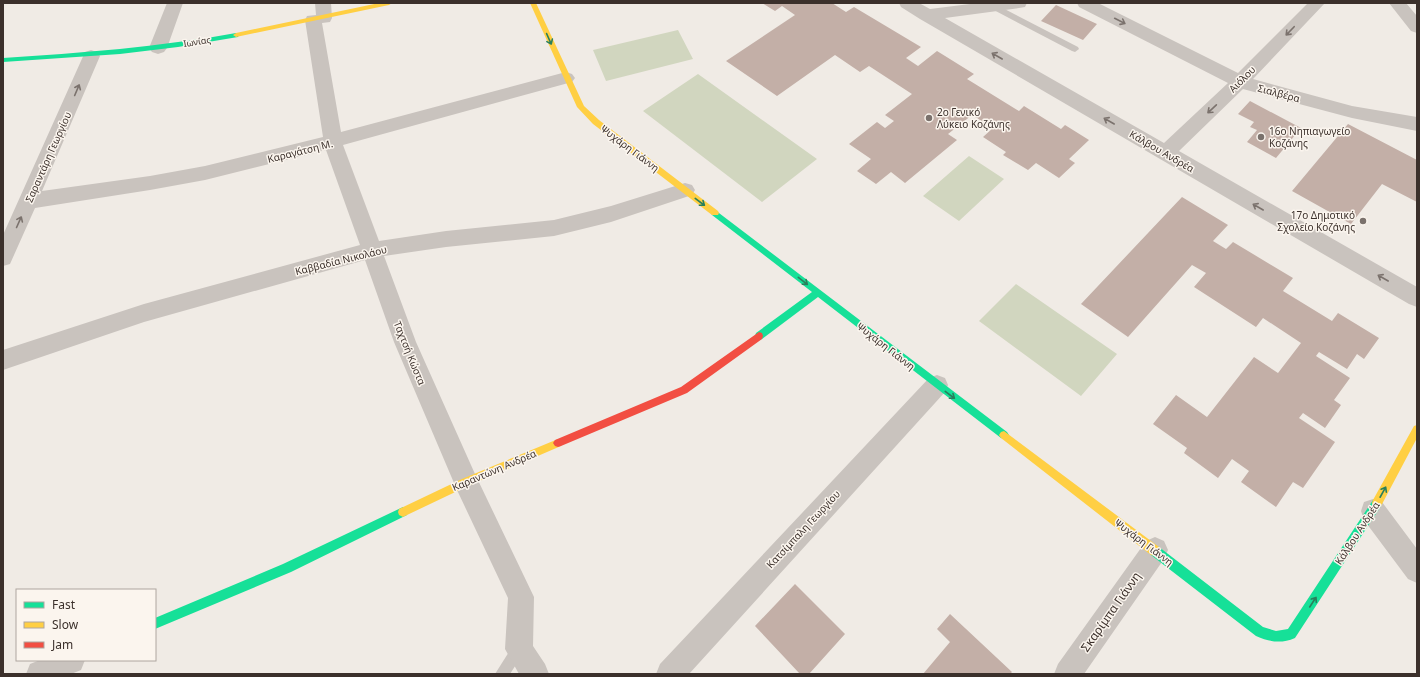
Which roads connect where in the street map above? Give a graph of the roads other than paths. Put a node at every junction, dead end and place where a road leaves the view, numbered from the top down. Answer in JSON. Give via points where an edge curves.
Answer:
{"nodes":[{"id":1,"x":175,"y":3,"type":"edge"},
{"id":2,"x":389,"y":3,"type":"edge"},
{"id":3,"x":533,"y":3,"type":"edge"},
{"id":4,"x":907,"y":3,"type":"edge"},
{"id":5,"x":1019,"y":3,"type":"edge"},
{"id":6,"x":1085,"y":3,"type":"edge"},
{"id":7,"x":1317,"y":3,"type":"edge"},
{"id":8,"x":1397,"y":3,"type":"edge"},
{"id":9,"x":993,"y":6,"type":"junction"},
{"id":10,"x":320,"y":13,"type":"edge"},
{"id":11,"x":926,"y":15,"type":"junction"},
{"id":12,"x":1417,"y":27,"type":"edge"},
{"id":13,"x":158,"y":48,"type":"junction"},
{"id":14,"x":1075,"y":49,"type":"dead end"},
{"id":15,"x":83,"y":56,"type":"junction"},
{"id":16,"x":3,"y":60,"type":"edge"},
{"id":17,"x":566,"y":78,"type":"junction"},
{"id":18,"x":1240,"y":82,"type":"junction"},
{"id":19,"x":1417,"y":124,"type":"edge"},
{"id":20,"x":333,"y":142,"type":"junction"},
{"id":21,"x":1165,"y":153,"type":"junction"},
{"id":22,"x":685,"y":190,"type":"junction"},
{"id":23,"x":28,"y":201,"type":"junction"},
{"id":24,"x":371,"y":250,"type":"junction"},
{"id":25,"x":3,"y":258,"type":"edge"},
{"id":26,"x":818,"y":293,"type":"junction"},
{"id":27,"x":1417,"y":298,"type":"edge"},
{"id":28,"x":3,"y":360,"type":"edge"},
{"id":29,"x":937,"y":385,"type":"junction"},
{"id":30,"x":1417,"y":429,"type":"edge"},
{"id":31,"x":466,"y":482,"type":"junction"},
{"id":32,"x":1373,"y":511,"type":"junction"},
{"id":33,"x":1155,"y":550,"type":"junction"},
{"id":34,"x":1417,"y":570,"type":"edge"},
{"id":35,"x":156,"y":624,"type":"edge"},
{"id":36,"x":1291,"y":634,"type":"joint"},
{"id":37,"x":519,"y":649,"type":"junction"},
{"id":38,"x":69,"y":661,"type":"edge"},
{"id":39,"x":677,"y":671,"type":"edge"},
{"id":40,"x":40,"y":674,"type":"edge"},
{"id":41,"x":502,"y":674,"type":"edge"},
{"id":42,"x":535,"y":674,"type":"edge"},
{"id":43,"x":1068,"y":674,"type":"edge"}],
"edges":[{"from":1,"to":13,"type":"street"},
{"from":2,"to":10,"type":"street","name":"Ιωνίας"},
{"from":3,"to":17,"type":"street","name":"Ψυχάρη Γιάννη","one_way":true},
{"from":4,"to":11,"type":"street","name":"Κάλβου Ανδρέα"},
{"from":5,"to":9,"type":"street"},
{"from":6,"to":18,"type":"street","name":"Σιαλβέρα","one_way":true},
{"from":7,"to":18,"type":"street","name":"Αιόλου","one_way":true},
{"from":8,"to":12,"type":"street"},
{"from":9,"to":11,"type":"street"},
{"from":9,"to":14,"type":"lane"},
{"from":10,"to":13,"type":"street","name":"Ιωνίας","via":[[249,33]]},
{"from":10,"to":20,"type":"street","name":"Ταχτσή Κώστα"},
{"from":21,"to":11,"type":"street","name":"Κάλβου Ανδρέα","one_way":true},
{"from":13,"to":15,"type":"street","name":"Ιωνίας"},
{"from":15,"to":16,"type":"street","name":"Ιωνίας"},
{"from":23,"to":15,"type":"street","name":"Σαραντάρη Γεωργίου","one_way":true},
{"from":17,"to":20,"type":"street","name":"Καραγάτση Μ."},
{"from":17,"to":22,"type":"street","name":"Ψυχάρη Γιάννη","via":[[581,107],[596,122]]},
{"from":18,"to":19,"type":"street","name":"Σιαλβέρα","via":[[1352,112]]},
{"from":18,"to":21,"type":"street","name":"Αιόλου","one_way":true},
{"from":20,"to":23,"type":"street","name":"Καραγάτση Μ.","via":[[150,184]]},
{"from":20,"to":24,"type":"street","name":"Ταχτσή Κώστα"},
{"from":27,"to":21,"type":"street","name":"Κάλβου Ανδρέα","one_way":true},
{"from":22,"to":24,"type":"street","name":"Καββαδία Νικολάου","via":[[610,214],[554,228]]},
{"from":22,"to":26,"type":"street","name":"Ψυχάρη Γιάννη","one_way":true},
{"from":25,"to":23,"type":"street","name":"Σαραντάρη Γεωργίου","one_way":true},
{"from":24,"to":28,"type":"street","name":"Καββαδία Νικολάου","via":[[144,313]]},
{"from":24,"to":31,"type":"street","name":"Ταχτσή Κώστα","via":[[405,342]]},
{"from":26,"to":29,"type":"street","name":"Ψυχάρη Γιάννη"},
{"from":26,"to":31,"type":"street","name":"Καραντώνη Ανδρέα","via":[[684,390]]},
{"from":29,"to":33,"type":"street","name":"Ψυχάρη Γιάννη","one_way":true},
{"from":29,"to":39,"type":"street","name":"Κατσίμπαλη Γεωργίου"},
{"from":32,"to":30,"type":"street","name":"Κάλβου Ανδρέα","one_way":true},
{"from":31,"to":35,"type":"street","name":"Καραντώνη Ανδρέα","via":[[287,568]]},
{"from":31,"to":37,"type":"street","name":"Ταχτσή Κώστα","via":[[521,597]]},
{"from":32,"to":34,"type":"street"},
{"from":36,"to":32,"type":"street","name":"Κάλβου Ανδρέα","one_way":true},
{"from":33,"to":36,"type":"street","name":"Ψυχάρη Γιάννη","via":[[1260,632],[1276,637]]},
{"from":33,"to":43,"type":"street","name":"Σκαρίμπα Γιάννη"},
{"from":37,"to":41,"type":"lane"},
{"from":37,"to":42,"type":"street"},
{"from":38,"to":40,"type":"street"}]}
